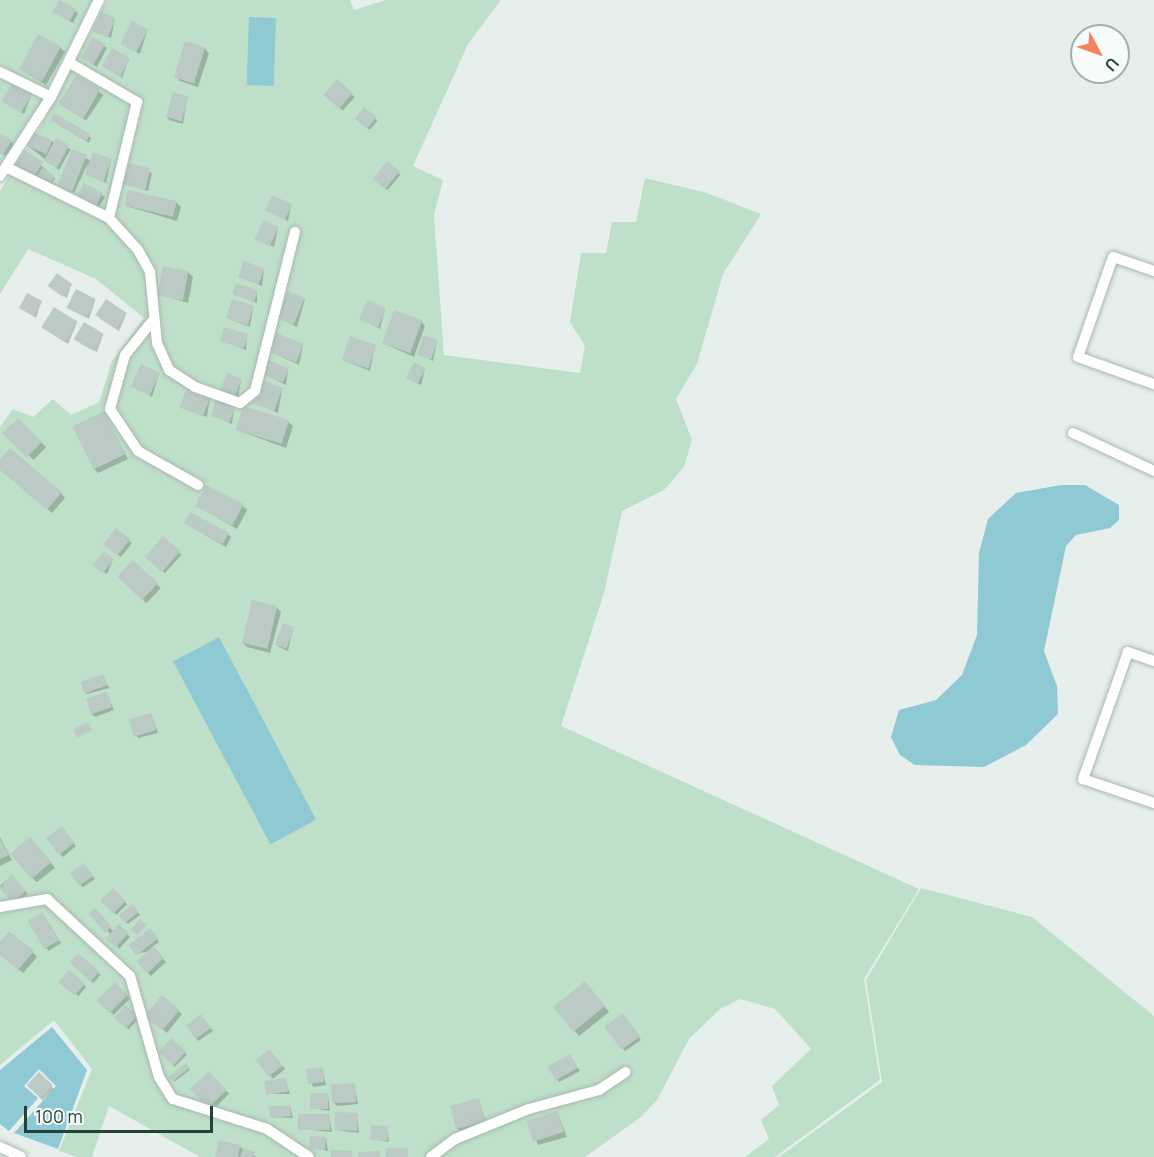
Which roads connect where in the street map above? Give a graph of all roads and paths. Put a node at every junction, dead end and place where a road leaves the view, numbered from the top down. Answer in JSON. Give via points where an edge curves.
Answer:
{"nodes":[{"id":1,"x":99,"y":0,"type":"edge"},
{"id":2,"x":69,"y":63,"type":"junction"},
{"id":3,"x":0,"y":72,"type":"edge"},
{"id":4,"x":51,"y":97,"type":"junction"},
{"id":5,"x":4,"y":172,"type":"edge"},
{"id":6,"x":109,"y":218,"type":"junction"},
{"id":7,"x":295,"y":232,"type":"dead end"},
{"id":8,"x":1154,"y":271,"type":"edge"},
{"id":9,"x":154,"y":319,"type":"junction"},
{"id":10,"x":1154,"y":384,"type":"edge"},
{"id":11,"x":1073,"y":433,"type":"dead end"},
{"id":12,"x":1154,"y":471,"type":"edge"},
{"id":13,"x":198,"y":485,"type":"dead end"},
{"id":14,"x":1154,"y":661,"type":"edge"},
{"id":15,"x":1154,"y":803,"type":"edge"},
{"id":16,"x":0,"y":907,"type":"edge"},
{"id":17,"x":626,"y":1072,"type":"dead end"},
{"id":18,"x":0,"y":1147,"type":"edge"},
{"id":19,"x":21,"y":1157,"type":"edge"},
{"id":20,"x":309,"y":1157,"type":"edge"},
{"id":21,"x":431,"y":1157,"type":"edge"}],
"edges":[{"from":1,"to":2,"type":"street"},
{"from":2,"to":4,"type":"street"},
{"from":2,"to":6,"type":"street","via":[[124,90],[137,102]]},
{"from":3,"to":4,"type":"street"},
{"from":4,"to":5,"type":"street"},
{"from":5,"to":6,"type":"street"},
{"from":6,"to":9,"type":"street","via":[[138,249],[150,272]]},
{"from":7,"to":9,"type":"street","via":[[255,391],[245,404],[195,387],[169,370]]},
{"from":8,"to":10,"type":"street","via":[[1113,257],[1078,357]]},
{"from":9,"to":13,"type":"street","via":[[125,355],[110,409],[138,451]]},
{"from":11,"to":12,"type":"street"},
{"from":14,"to":15,"type":"street","via":[[1128,652],[1083,779]]},
{"from":16,"to":20,"type":"street","via":[[46,899],[130,976],[159,1077],[173,1099],[186,1108],[267,1129]]},
{"from":17,"to":21,"type":"street","via":[[599,1090],[529,1109],[455,1139]]},
{"from":18,"to":19,"type":"street"}]}
